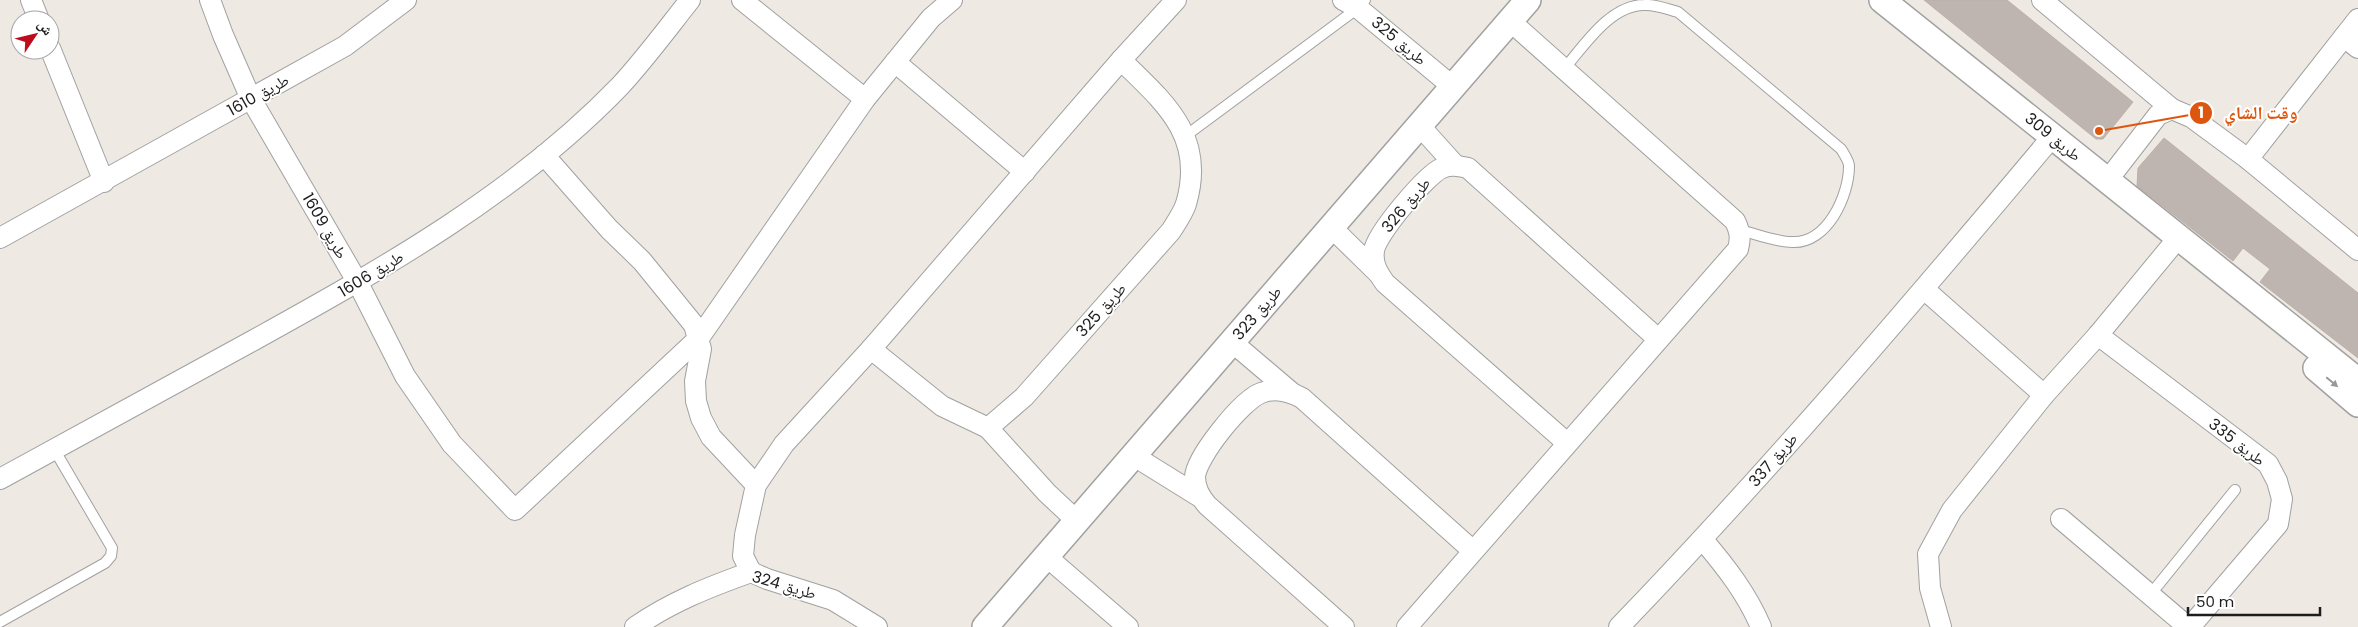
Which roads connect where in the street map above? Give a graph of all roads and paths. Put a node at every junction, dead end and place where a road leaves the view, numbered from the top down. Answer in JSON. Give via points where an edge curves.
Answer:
{"nodes":[{"id":1,"x":210,"y":0,"type":"edge"},
{"id":2,"x":406,"y":0,"type":"edge"},
{"id":3,"x":690,"y":0,"type":"edge"},
{"id":4,"x":742,"y":0,"type":"edge"},
{"id":5,"x":952,"y":0,"type":"edge"},
{"id":6,"x":1176,"y":0,"type":"edge"},
{"id":7,"x":1528,"y":0,"type":"edge"},
{"id":8,"x":1882,"y":0,"type":"edge"},
{"id":9,"x":2042,"y":0,"type":"edge"},
{"id":10,"x":1356,"y":3,"type":"edge"},
{"id":11,"x":2358,"y":19,"type":"edge"},
{"id":12,"x":1510,"y":21,"type":"junction"},
{"id":13,"x":2351,"y":42,"type":"edge"},
{"id":14,"x":55,"y":60,"type":"edge"},
{"id":15,"x":1121,"y":60,"type":"junction"},
{"id":16,"x":895,"y":62,"type":"junction"},
{"id":17,"x":1564,"y":69,"type":"junction"},
{"id":18,"x":1452,"y":86,"type":"junction"},
{"id":19,"x":251,"y":99,"type":"junction"},
{"id":20,"x":865,"y":99,"type":"junction"},
{"id":21,"x":2172,"y":110,"type":"junction"},
{"id":22,"x":1419,"y":125,"type":"junction"},
{"id":23,"x":1184,"y":136,"type":"junction"},
{"id":24,"x":2052,"y":137,"type":"junction"},
{"id":25,"x":544,"y":155,"type":"junction"},
{"id":26,"x":2248,"y":159,"type":"junction"},
{"id":27,"x":1455,"y":165,"type":"junction"},
{"id":28,"x":1025,"y":172,"type":"junction"},
{"id":29,"x":104,"y":182,"type":"junction"},
{"id":30,"x":2107,"y":182,"type":"junction"},
{"id":31,"x":1331,"y":227,"type":"junction"},
{"id":32,"x":1740,"y":230,"type":"junction"},
{"id":33,"x":0,"y":238,"type":"edge"},
{"id":34,"x":2178,"y":238,"type":"junction"},
{"id":35,"x":2358,"y":250,"type":"edge"},
{"id":36,"x":1378,"y":273,"type":"junction"},
{"id":37,"x":2223,"y":274,"type":"junction"},
{"id":38,"x":358,"y":282,"type":"junction"},
{"id":39,"x":1924,"y":289,"type":"junction"},
{"id":40,"x":2098,"y":335,"type":"junction"},
{"id":41,"x":699,"y":338,"type":"junction"},
{"id":42,"x":1658,"y":339,"type":"junction"},
{"id":43,"x":1232,"y":342,"type":"junction"},
{"id":44,"x":871,"y":349,"type":"junction"},
{"id":45,"x":2358,"y":380,"type":"edge"},
{"id":46,"x":1292,"y":393,"type":"junction"},
{"id":47,"x":2044,"y":396,"type":"junction"},
{"id":48,"x":2358,"y":404,"type":"edge"},
{"id":49,"x":988,"y":428,"type":"junction"},
{"id":50,"x":1567,"y":443,"type":"junction"},
{"id":51,"x":54,"y":449,"type":"junction"},
{"id":52,"x":1134,"y":456,"type":"junction"},
{"id":53,"x":0,"y":479,"type":"edge"},
{"id":54,"x":756,"y":485,"type":"junction"},
{"id":55,"x":2235,"y":490,"type":"dead end"},
{"id":56,"x":1200,"y":497,"type":"junction"},
{"id":57,"x":2061,"y":519,"type":"dead end"},
{"id":58,"x":1078,"y":522,"type":"junction"},
{"id":59,"x":1703,"y":540,"type":"junction"},
{"id":60,"x":1472,"y":550,"type":"junction"},
{"id":61,"x":1047,"y":558,"type":"junction"},
{"id":62,"x":751,"y":572,"type":"junction"},
{"id":63,"x":2150,"y":595,"type":"junction"},
{"id":64,"x":0,"y":622,"type":"edge"},
{"id":65,"x":635,"y":627,"type":"edge"},
{"id":66,"x":878,"y":627,"type":"edge"},
{"id":67,"x":985,"y":627,"type":"edge"},
{"id":68,"x":1128,"y":627,"type":"edge"},
{"id":69,"x":1344,"y":627,"type":"edge"},
{"id":70,"x":1407,"y":627,"type":"edge"},
{"id":71,"x":1619,"y":627,"type":"edge"},
{"id":72,"x":1761,"y":627,"type":"edge"},
{"id":73,"x":1941,"y":627,"type":"edge"},
{"id":74,"x":2189,"y":627,"type":"edge"}],
"edges":[{"from":1,"to":19,"type":"street","name":"طريق 1609"},
{"from":2,"to":19,"type":"street","name":"طريق 1610","via":[[345,46]]},
{"from":3,"to":25,"type":"street","name":"طريق 1606","via":[[620,86]]},
{"from":4,"to":20,"type":"street"},
{"from":5,"to":16,"type":"street","via":[[931,18]]},
{"from":6,"to":15,"type":"street"},
{"from":7,"to":12,"type":"street","name":"طريق 323"},
{"from":8,"to":24,"type":"street","name":"طريق 309"},
{"from":9,"to":21,"type":"street"},
{"from":10,"to":18,"type":"street","name":"طريق 325"},
{"from":10,"to":23,"type":"lane"},
{"from":11,"to":13,"type":"street"},
{"from":12,"to":17,"type":"street"},
{"from":12,"to":18,"type":"street","name":"طريق 323"},
{"from":13,"to":26,"type":"street"},
{"from":14,"to":29,"type":"street"},
{"from":15,"to":23,"type":"street","name":"طريق 325","via":[[1160,98],[1178,120]]},
{"from":15,"to":28,"type":"street"},
{"from":16,"to":20,"type":"street"},
{"from":16,"to":28,"type":"street"},
{"from":17,"to":32,"type":"street","via":[[1735,221]]},
{"from":17,"to":32,"type":"lane","via":[[1615,13],[1629,6],[1645,4],[1678,12],[1841,149],[1849,165],[1844,193],[1825,229],[1810,238],[1793,242]]},
{"from":18,"to":22,"type":"street","name":"طريق 323"},
{"from":19,"to":29,"type":"street","name":"طريق 1610"},
{"from":19,"to":38,"type":"street","name":"طريق 1609"},
{"from":20,"to":41,"type":"street"},
{"from":21,"to":26,"type":"street","via":[[2191,117]]},
{"from":21,"to":30,"type":"street","via":[[2158,115]]},
{"from":22,"to":27,"type":"street"},
{"from":22,"to":31,"type":"street","name":"طريق 323"},
{"from":23,"to":49,"type":"street","name":"طريق 325","via":[[1189,148],[1191,177],[1185,206],[1171,231],[1024,396]]},
{"from":24,"to":30,"type":"street","name":"طريق 309"},
{"from":24,"to":39,"type":"street","name":"طريق 337"},
{"from":25,"to":38,"type":"street","name":"طريق 1606","via":[[499,191]]},
{"from":25,"to":41,"type":"street","via":[[687,314]]},
{"from":26,"to":35,"type":"street"},
{"from":27,"to":36,"type":"street","name":"طريق 326","via":[[1444,166],[1426,179],[1377,239],[1373,262]]},
{"from":27,"to":42,"type":"street","via":[[1468,168]]},
{"from":28,"to":44,"type":"street"},
{"from":29,"to":33,"type":"street","name":"طريق 1610"},
{"from":30,"to":34,"type":"street","name":"طريق 309"},
{"from":31,"to":36,"type":"street"},
{"from":31,"to":43,"type":"street","name":"طريق 323"},
{"from":32,"to":42,"type":"street","via":[[1738,249]]},
{"from":34,"to":37,"type":"street","name":"طريق 309"},
{"from":34,"to":40,"type":"street"},
{"from":36,"to":50,"type":"street","via":[[1385,283]]},
{"from":37,"to":45,"type":"street","name":"طريق 309"},
{"from":37,"to":48,"type":"street","name":"طريق 309","one_way":true,"via":[[2251,314]]},
{"from":38,"to":41,"type":"street","name":"طريق 1609","via":[[405,376],[429,412],[473,468],[515,510]]},
{"from":38,"to":51,"type":"street","name":"طريق 1606"},
{"from":39,"to":47,"type":"street"},
{"from":39,"to":59,"type":"street","name":"طريق 337"},
{"from":40,"to":47,"type":"street"},
{"from":40,"to":74,"type":"street","name":"طريق 335","via":[[2268,464],[2280,490],[2282,499],[2278,524]]},
{"from":41,"to":54,"type":"street","via":[[695,381],[701,418],[711,437]]},
{"from":42,"to":50,"type":"street"},
{"from":43,"to":46,"type":"street"},
{"from":43,"to":52,"type":"street","name":"طريق 323"},
{"from":44,"to":49,"type":"street","via":[[942,406]]},
{"from":44,"to":54,"type":"street","via":[[784,444]]},
{"from":46,"to":56,"type":"street","via":[[1271,390],[1260,393],[1243,406],[1202,457],[1195,477]]},
{"from":46,"to":60,"type":"street","via":[[1302,398]]},
{"from":47,"to":73,"type":"street","via":[[1952,510],[1928,554],[1930,588]]},
{"from":49,"to":58,"type":"street"},
{"from":50,"to":60,"type":"street"},
{"from":51,"to":53,"type":"street","name":"طريق 1606"},
{"from":51,"to":64,"type":"lane","via":[[112,548],[111,556],[105,563]]},
{"from":52,"to":56,"type":"street"},
{"from":52,"to":58,"type":"street","name":"طريق 323"},
{"from":54,"to":62,"type":"street","via":[[743,556]]},
{"from":55,"to":63,"type":"lane"},
{"from":56,"to":69,"type":"street"},
{"from":57,"to":63,"type":"street","name":"طريق 335"},
{"from":58,"to":61,"type":"street","name":"طريق 323"},
{"from":59,"to":71,"type":"street","name":"طريق 337"},
{"from":59,"to":72,"type":"street","via":[[1732,574]]},
{"from":60,"to":70,"type":"street"},
{"from":61,"to":67,"type":"street","name":"طريق 323"},
{"from":61,"to":68,"type":"street"},
{"from":62,"to":65,"type":"street","name":"طريق 324","via":[[689,595]]},
{"from":62,"to":66,"type":"street","name":"طريق 324","via":[[833,600]]},
{"from":63,"to":74,"type":"street","name":"طريق 335"}]}
